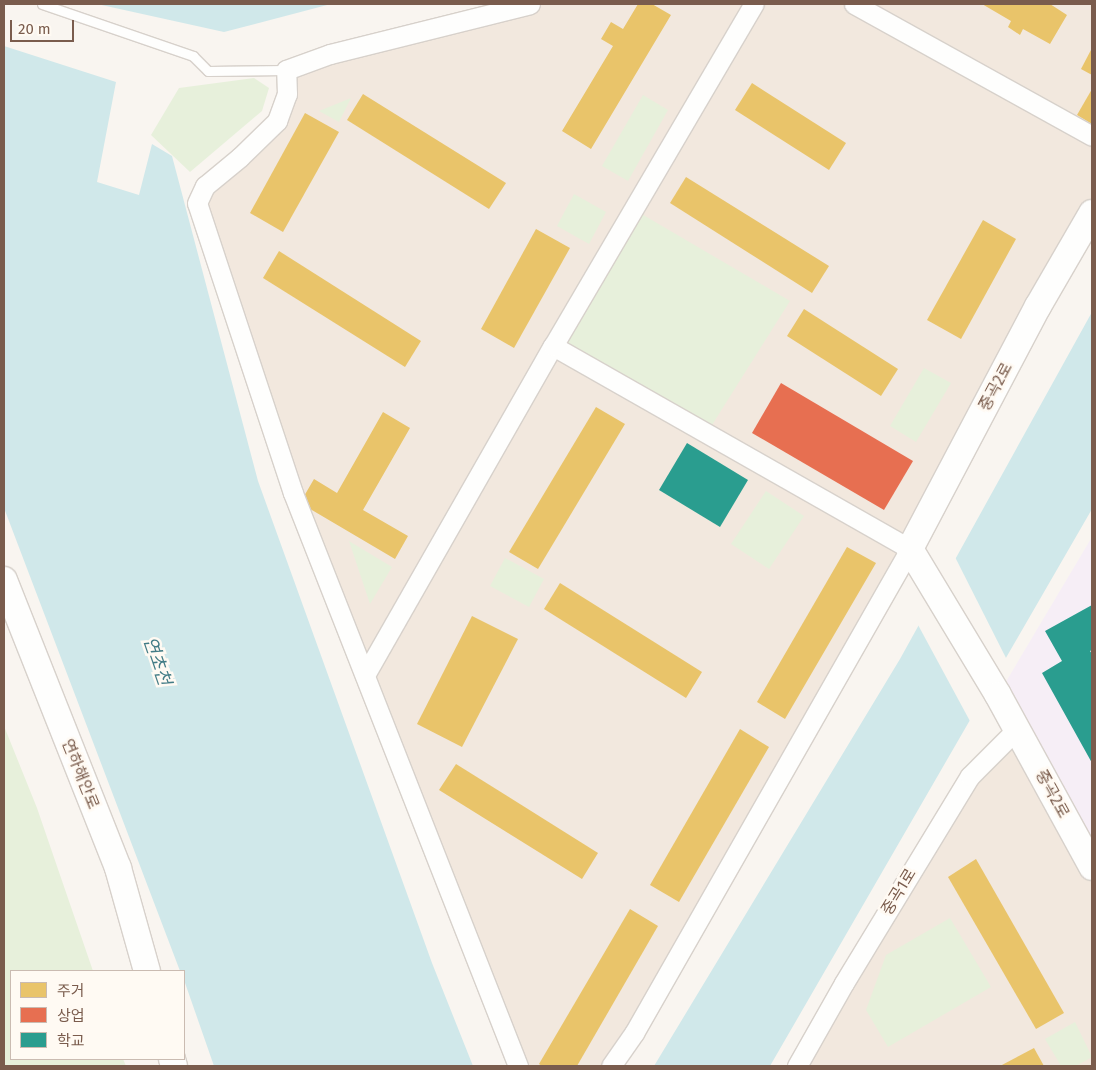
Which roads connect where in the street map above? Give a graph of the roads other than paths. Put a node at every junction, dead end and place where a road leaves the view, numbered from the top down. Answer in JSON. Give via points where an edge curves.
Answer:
{"nodes":[{"id":1,"x":42,"y":4,"type":"edge"},
{"id":2,"x":530,"y":4,"type":"edge"},
{"id":3,"x":754,"y":4,"type":"edge"},
{"id":4,"x":854,"y":4,"type":"edge"},
{"id":5,"x":53,"y":6,"type":"edge"},
{"id":6,"x":286,"y":70,"type":"junction"},
{"id":7,"x":1092,"y":136,"type":"edge"},
{"id":8,"x":1092,"y":213,"type":"edge"},
{"id":9,"x":553,"y":346,"type":"junction"},
{"id":10,"x":915,"y":555,"type":"junction"},
{"id":11,"x":4,"y":580,"type":"edge"},
{"id":12,"x":365,"y":675,"type":"junction"},
{"id":13,"x":1016,"y":730,"type":"junction"},
{"id":14,"x":1092,"y":867,"type":"edge"},
{"id":15,"x":147,"y":970,"type":"edge"},
{"id":16,"x":803,"y":1064,"type":"edge"},
{"id":17,"x":518,"y":1066,"type":"edge"},
{"id":18,"x":612,"y":1066,"type":"edge"}],
"edges":[{"from":1,"to":5,"type":"lane"},
{"from":2,"to":6,"type":"street","via":[[330,54]]},
{"from":3,"to":9,"type":"street"},
{"from":4,"to":7,"type":"street"},
{"from":5,"to":6,"type":"lane","via":[[192,56],[208,71]]},
{"from":6,"to":12,"type":"street","via":[[287,94],[276,121],[240,157],[210,180],[197,204],[293,493]]},
{"from":8,"to":10,"type":"street","name":"중곡2로","via":[[1038,306]]},
{"from":9,"to":10,"type":"street"},
{"from":9,"to":12,"type":"street"},
{"from":10,"to":13,"type":"street","name":"중곡2로"},
{"from":10,"to":18,"type":"street"},
{"from":11,"to":15,"type":"street","name":"연하해안로","via":[[118,868]]},
{"from":12,"to":17,"type":"street"},
{"from":13,"to":14,"type":"street","name":"중곡2로"},
{"from":13,"to":16,"type":"street","name":"중곡1로","via":[[970,776],[844,983]]}]}
